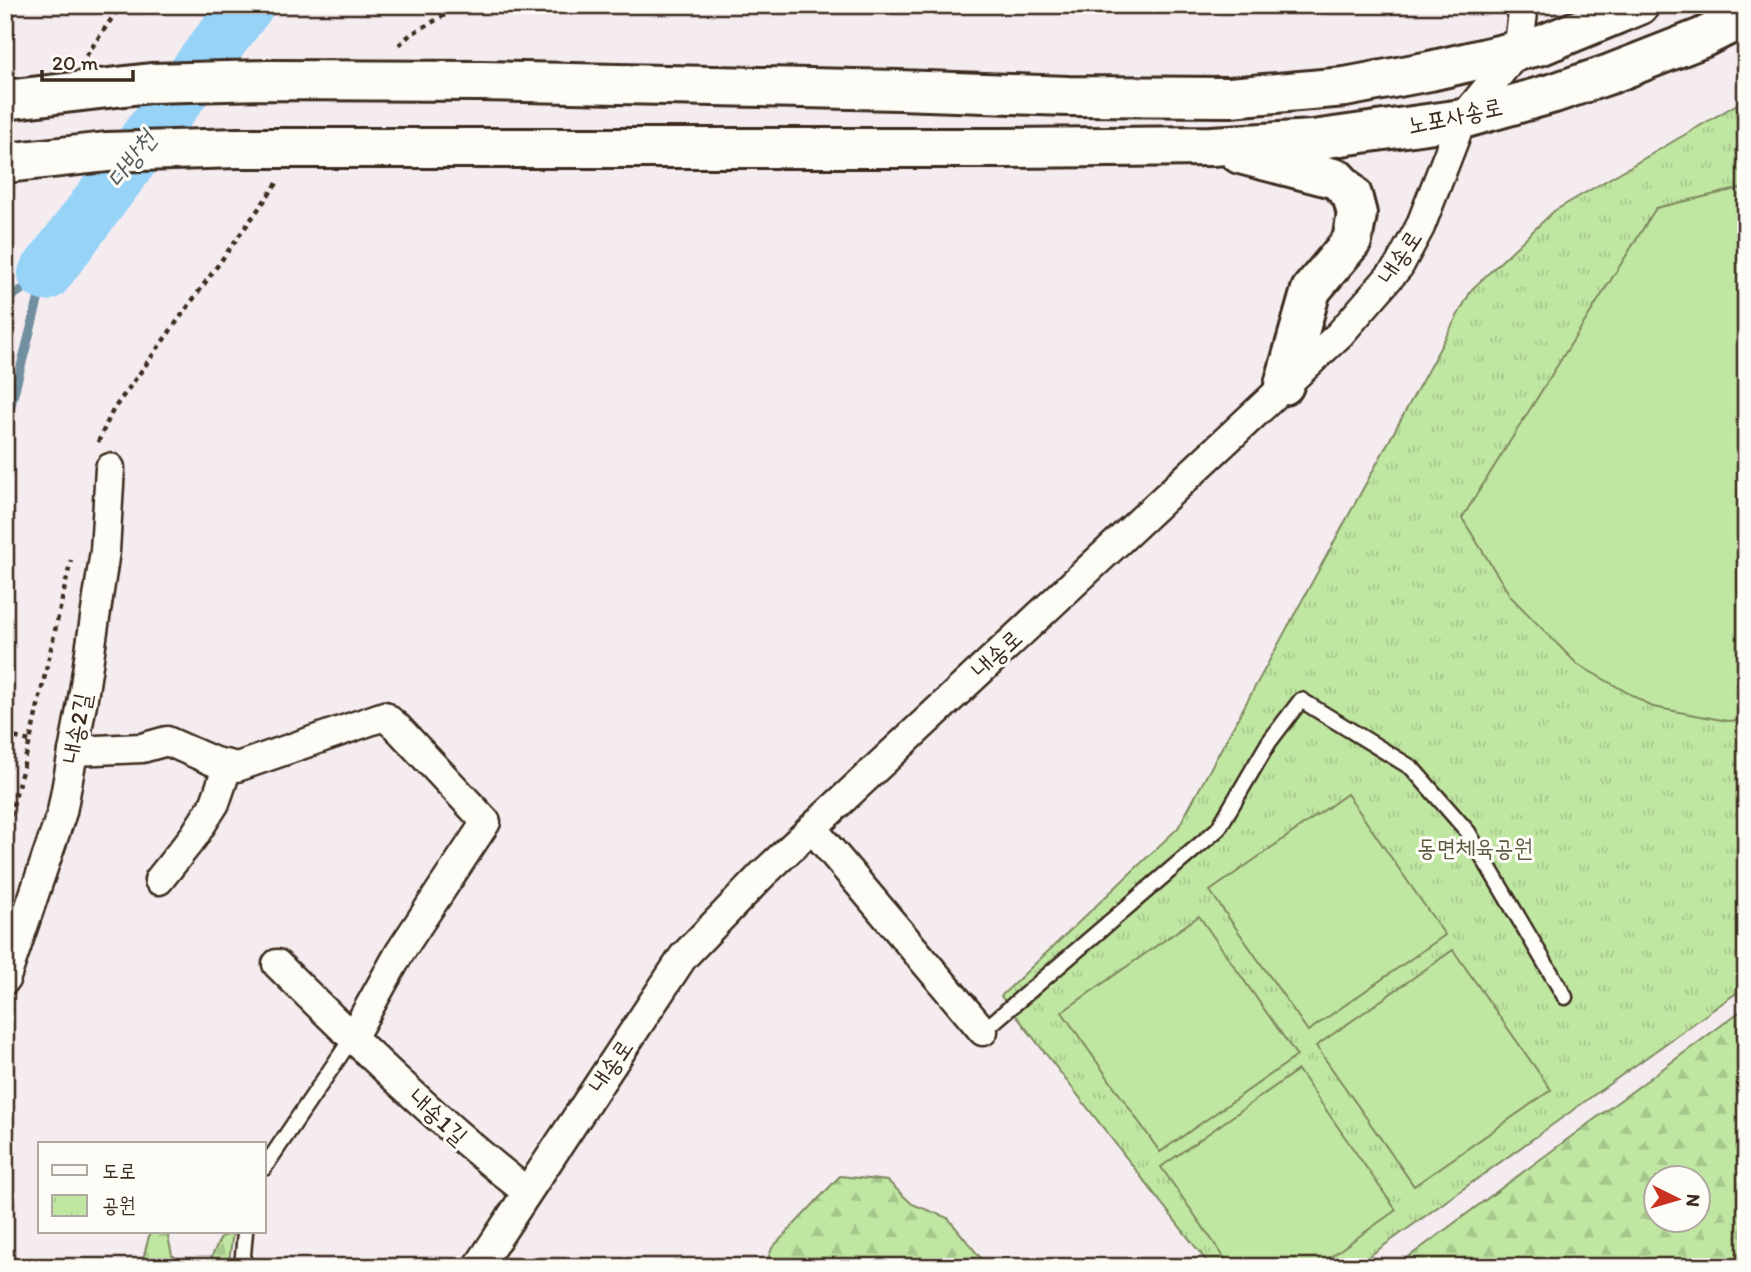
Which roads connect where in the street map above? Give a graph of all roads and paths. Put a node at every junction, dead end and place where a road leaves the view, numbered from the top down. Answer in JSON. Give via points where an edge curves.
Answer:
{"nodes":[{"id":1,"x":463,"y":5,"type":"edge"},
{"id":2,"x":1524,"y":5,"type":"edge"},
{"id":3,"x":1639,"y":5,"type":"edge"},
{"id":4,"x":1746,"y":16,"type":"edge"},
{"id":5,"x":392,"y":51,"type":"dead end"},
{"id":6,"x":1518,"y":51,"type":"junction"},
{"id":7,"x":5,"y":100,"type":"edge"},
{"id":8,"x":1462,"y":119,"type":"junction"},
{"id":9,"x":1212,"y":146,"type":"junction"},
{"id":10,"x":5,"y":163,"type":"edge"},
{"id":11,"x":285,"y":173,"type":"dead end"},
{"id":12,"x":1284,"y":385,"type":"junction"},
{"id":13,"x":102,"y":461,"type":"joint"},
{"id":14,"x":73,"y":552,"type":"dead end"},
{"id":15,"x":5,"y":735,"type":"edge"},
{"id":16,"x":30,"y":741,"type":"junction"},
{"id":17,"x":73,"y":751,"type":"junction"},
{"id":18,"x":228,"y":765,"type":"junction"},
{"id":19,"x":812,"y":828,"type":"junction"},
{"id":20,"x":5,"y":835,"type":"edge"},
{"id":21,"x":159,"y":880,"type":"dead end"},
{"id":22,"x":277,"y":964,"type":"dead end"},
{"id":23,"x":5,"y":980,"type":"edge"},
{"id":24,"x":1565,"y":997,"type":"dead end"},
{"id":25,"x":983,"y":1031,"type":"joint"},
{"id":26,"x":352,"y":1038,"type":"junction"},
{"id":27,"x":266,"y":1165,"type":"edge"},
{"id":28,"x":527,"y":1192,"type":"junction"},
{"id":29,"x":245,"y":1234,"type":"edge"},
{"id":30,"x":242,"y":1267,"type":"edge"},
{"id":31,"x":478,"y":1267,"type":"edge"}],
"edges":[{"from":1,"to":5,"type":"path","via":[[411,34]]},
{"from":2,"to":6,"type":"street"},
{"from":3,"to":6,"type":"main road","name":"노포사송로"},
{"from":4,"to":8,"type":"main road","name":"노포사송로","via":[[1610,74]]},
{"from":6,"to":7,"type":"main road","name":"노포사송로","bridge":true,"via":[[1345,87],[1230,97],[268,80],[151,83]]},
{"from":6,"to":8,"type":"street","name":"내송로"},
{"from":8,"to":9,"type":"main road","name":"노포사송로","via":[[1313,140]]},
{"from":8,"to":12,"type":"street","name":"내송로","via":[[1420,227],[1399,266],[1340,334]]},
{"from":9,"to":10,"type":"main road","name":"노포사송로","bridge":true,"via":[[238,148],[120,151]]},
{"from":9,"to":12,"type":"main road","via":[[1337,178],[1352,195],[1357,214],[1352,241],[1311,290]]},
{"from":11,"to":13,"type":"path","via":[[113,410]]},
{"from":12,"to":19,"type":"street","name":"내송로"},
{"from":13,"to":17,"type":"street","name":"내송2길","via":[[105,551]]},
{"from":14,"to":16,"type":"path"},
{"from":15,"to":16,"type":"path"},
{"from":16,"to":20,"type":"path"},
{"from":17,"to":18,"type":"street","via":[[142,748],[166,741]]},
{"from":17,"to":23,"type":"street","name":"내송2길","via":[[62,812]]},
{"from":18,"to":21,"type":"street","via":[[215,803]]},
{"from":18,"to":26,"type":"street","via":[[237,767],[384,716],[486,822],[400,952]]},
{"from":19,"to":25,"type":"street"},
{"from":19,"to":28,"type":"street","name":"내송로","via":[[683,957]]},
{"from":22,"to":26,"type":"street","name":"내송1길"},
{"from":24,"to":25,"type":"lane","via":[[1468,832],[1412,768],[1301,700],[1269,742],[1218,829]]},
{"from":26,"to":27,"type":"lane"},
{"from":26,"to":28,"type":"street","name":"내송1길","via":[[478,1154]]},
{"from":28,"to":31,"type":"street","name":"내송로"},
{"from":29,"to":30,"type":"lane"}]}
